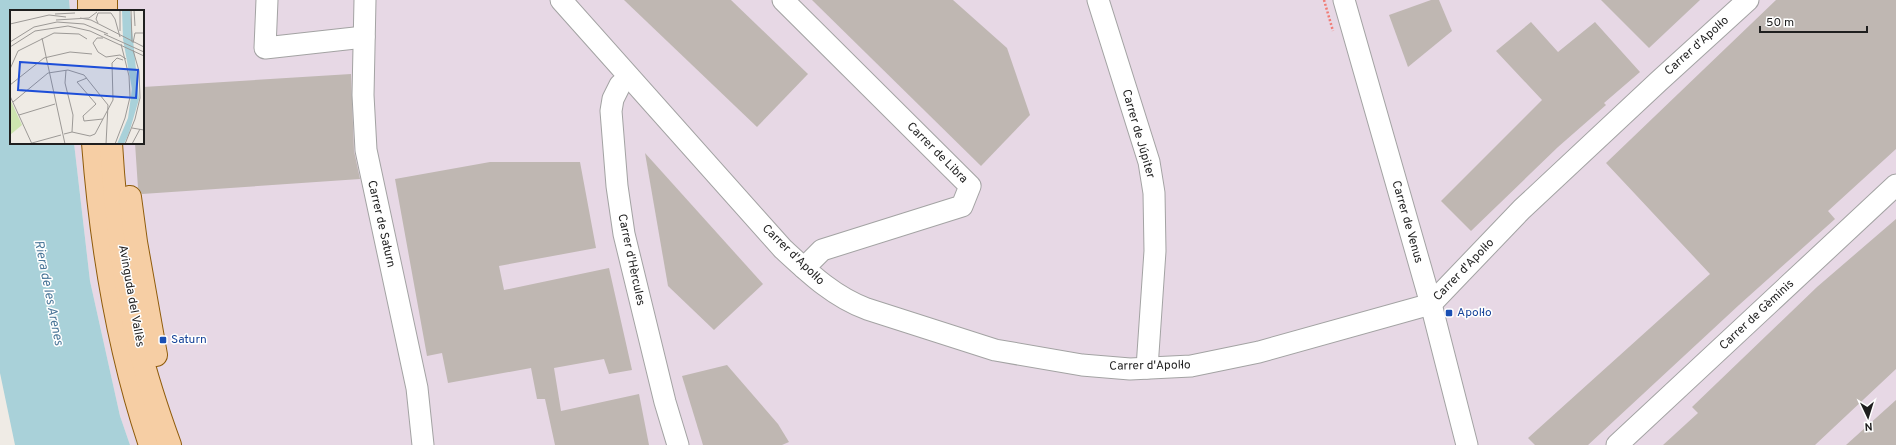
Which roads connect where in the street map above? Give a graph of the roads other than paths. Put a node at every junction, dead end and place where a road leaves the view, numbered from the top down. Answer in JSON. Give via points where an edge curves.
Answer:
{"nodes":[{"id":1,"x":267,"y":0,"type":"edge"},
{"id":2,"x":365,"y":0,"type":"edge"},
{"id":3,"x":561,"y":0,"type":"edge"},
{"id":4,"x":783,"y":0,"type":"edge"},
{"id":5,"x":1098,"y":0,"type":"edge"},
{"id":6,"x":1344,"y":0,"type":"edge"},
{"id":7,"x":1748,"y":0,"type":"edge"},
{"id":8,"x":364,"y":37,"type":"junction"},
{"id":9,"x":629,"y":77,"type":"junction"},
{"id":10,"x":93,"y":144,"type":"edge"},
{"id":11,"x":110,"y":144,"type":"edge"},
{"id":12,"x":125,"y":144,"type":"edge"},
{"id":13,"x":1896,"y":185,"type":"edge"},
{"id":14,"x":127,"y":227,"type":"junction"},
{"id":15,"x":804,"y":268,"type":"junction"},
{"id":16,"x":1431,"y":304,"type":"junction"},
{"id":17,"x":1147,"y":368,"type":"junction"},
{"id":18,"x":150,"y":445,"type":"edge"},
{"id":19,"x":170,"y":445,"type":"edge"},
{"id":20,"x":423,"y":445,"type":"edge"},
{"id":21,"x":678,"y":445,"type":"edge"},
{"id":22,"x":1467,"y":445,"type":"edge"},
{"id":23,"x":1617,"y":445,"type":"edge"}],
"edges":[{"from":1,"to":8,"type":"street","via":[[265,48]]},
{"from":2,"to":8,"type":"street","name":"Carrer de Saturn"},
{"from":3,"to":9,"type":"street","name":"Carrer d'Apol·lo"},
{"from":4,"to":15,"type":"street","name":"Carrer de Libra","via":[[970,186],[962,206],[822,250]]},
{"from":5,"to":17,"type":"street","name":"Carrer de Júpiter","via":[[1149,162],[1154,193],[1155,243]]},
{"from":6,"to":16,"type":"street","name":"Carrer de Venus"},
{"from":7,"to":16,"type":"street","name":"Carrer d'Apol·lo","via":[[1522,209]]},
{"from":8,"to":20,"type":"street","name":"Carrer de Saturn","via":[[363,94],[366,150],[416,388]]},
{"from":9,"to":15,"type":"street","name":"Carrer d'Apol·lo","via":[[783,249]]},
{"from":9,"to":21,"type":"street","name":"Carrer d'Hèrcules","via":[[620,85],[613,98],[611,111],[617,186],[624,234],[664,402]]},
{"from":10,"to":18,"type":"main road","name":"Avinguda del Vallès","via":[[113,306],[124,356]]},
{"from":11,"to":14,"type":"main road","name":"Avinguda del Vallès"},
{"from":12,"to":14,"type":"main road"},
{"from":13,"to":23,"type":"street","name":"Carrer de Gèminis"},
{"from":14,"to":19,"type":"main road"},
{"from":15,"to":17,"type":"street","name":"Carrer d'Apol·lo","via":[[850,303],[995,350],[1082,365],[1122,369]]},
{"from":16,"to":17,"type":"street","name":"Carrer d'Apol·lo","via":[[1259,352],[1191,366]]},
{"from":16,"to":22,"type":"street","name":"Carrer de Venus"}]}
